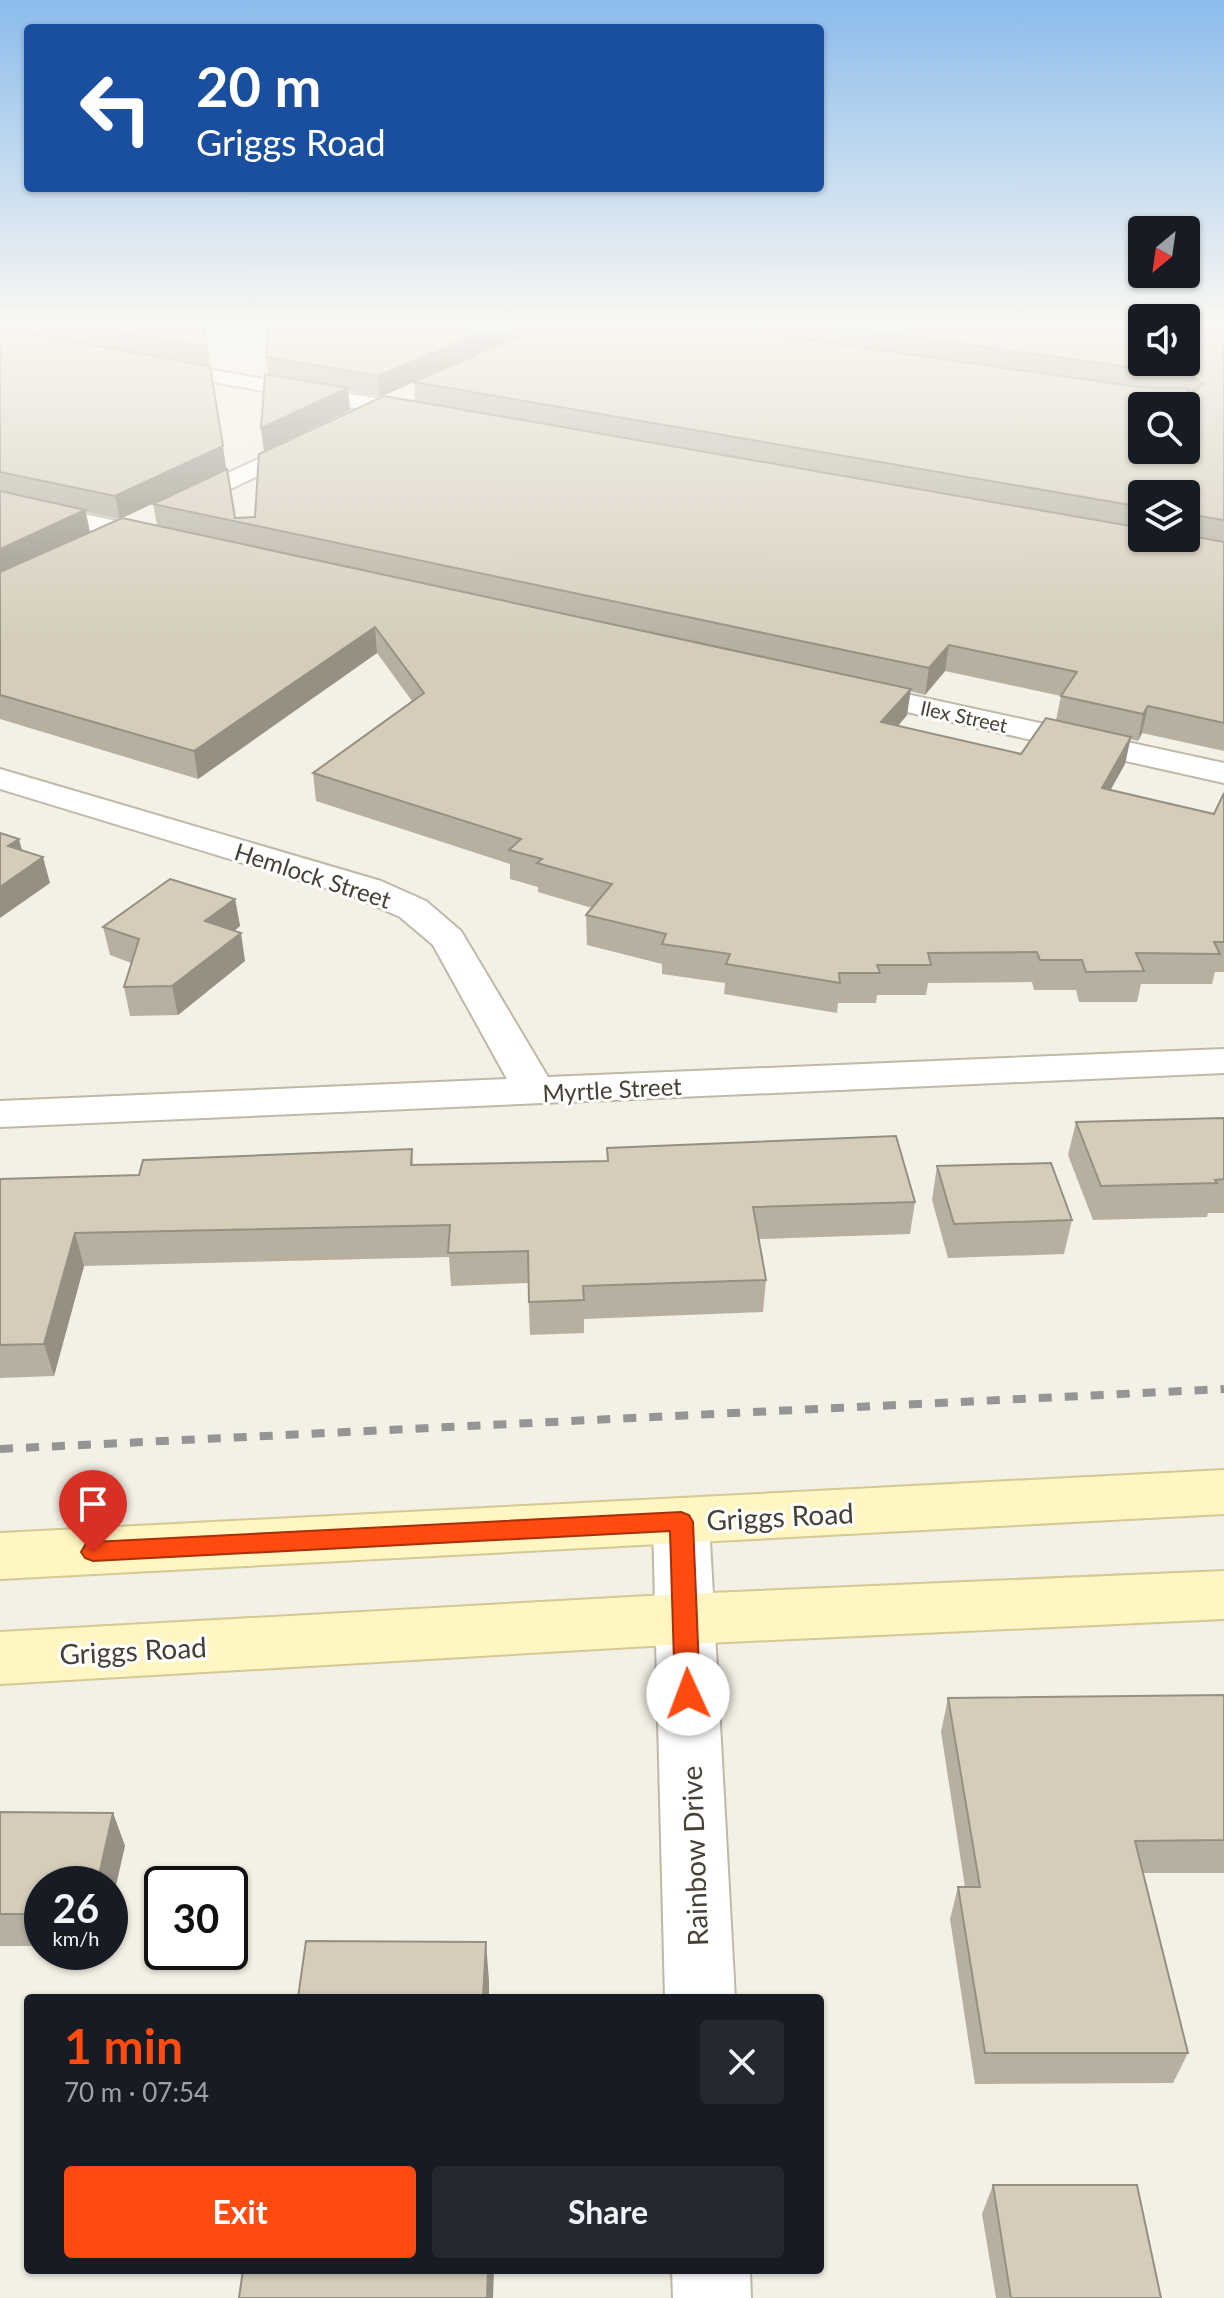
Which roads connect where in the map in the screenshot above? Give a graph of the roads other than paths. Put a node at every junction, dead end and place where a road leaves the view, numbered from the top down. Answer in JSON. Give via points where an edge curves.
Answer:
{"nodes":[{"id":1,"x":331,"y":431,"type":"edge"},
{"id":2,"x":0,"y":503,"type":"edge"},
{"id":3,"x":124,"y":530,"type":"junction"},
{"id":4,"x":186,"y":544,"type":"edge"},
{"id":5,"x":83,"y":550,"type":"edge"},
{"id":6,"x":819,"y":684,"type":"edge"},
{"id":7,"x":1224,"y":773,"type":"edge"},
{"id":8,"x":0,"y":779,"type":"edge"},
{"id":9,"x":1224,"y":1061,"type":"edge"},
{"id":10,"x":535,"y":1092,"type":"junction"},
{"id":11,"x":0,"y":1114,"type":"edge"},
{"id":12,"x":1224,"y":1492,"type":"edge"},
{"id":13,"x":681,"y":1522,"type":"junction"},
{"id":14,"x":0,"y":1556,"type":"edge"},
{"id":15,"x":1224,"y":1595,"type":"edge"},
{"id":16,"x":685,"y":1619,"type":"junction"},
{"id":17,"x":0,"y":1658,"type":"edge"},
{"id":18,"x":700,"y":1994,"type":"edge"},
{"id":19,"x":711,"y":2274,"type":"edge"},
{"id":20,"x":712,"y":2298,"type":"edge"}],
"edges":[{"from":1,"to":3,"type":"street"},
{"from":2,"to":3,"type":"street"},
{"from":3,"to":4,"type":"street"},
{"from":3,"to":5,"type":"street"},
{"from":6,"to":7,"type":"street","name":"Ilex Street"},
{"from":8,"to":10,"type":"street","name":"Hemlock Street","via":[[368,889],[413,909],[448,939]]},
{"from":9,"to":10,"type":"street","name":"Myrtle Street"},
{"from":10,"to":11,"type":"street","name":"Myrtle Street"},
{"from":12,"to":13,"type":"main road","name":"Griggs Road"},
{"from":13,"to":14,"type":"main road","name":"Griggs Road"},
{"from":13,"to":16,"type":"street","name":"Rainbow Drive"},
{"from":15,"to":16,"type":"main road","name":"Griggs Road"},
{"from":16,"to":17,"type":"main road","name":"Griggs Road"},
{"from":16,"to":18,"type":"street","name":"Rainbow Drive"},
{"from":19,"to":20,"type":"street"}]}
